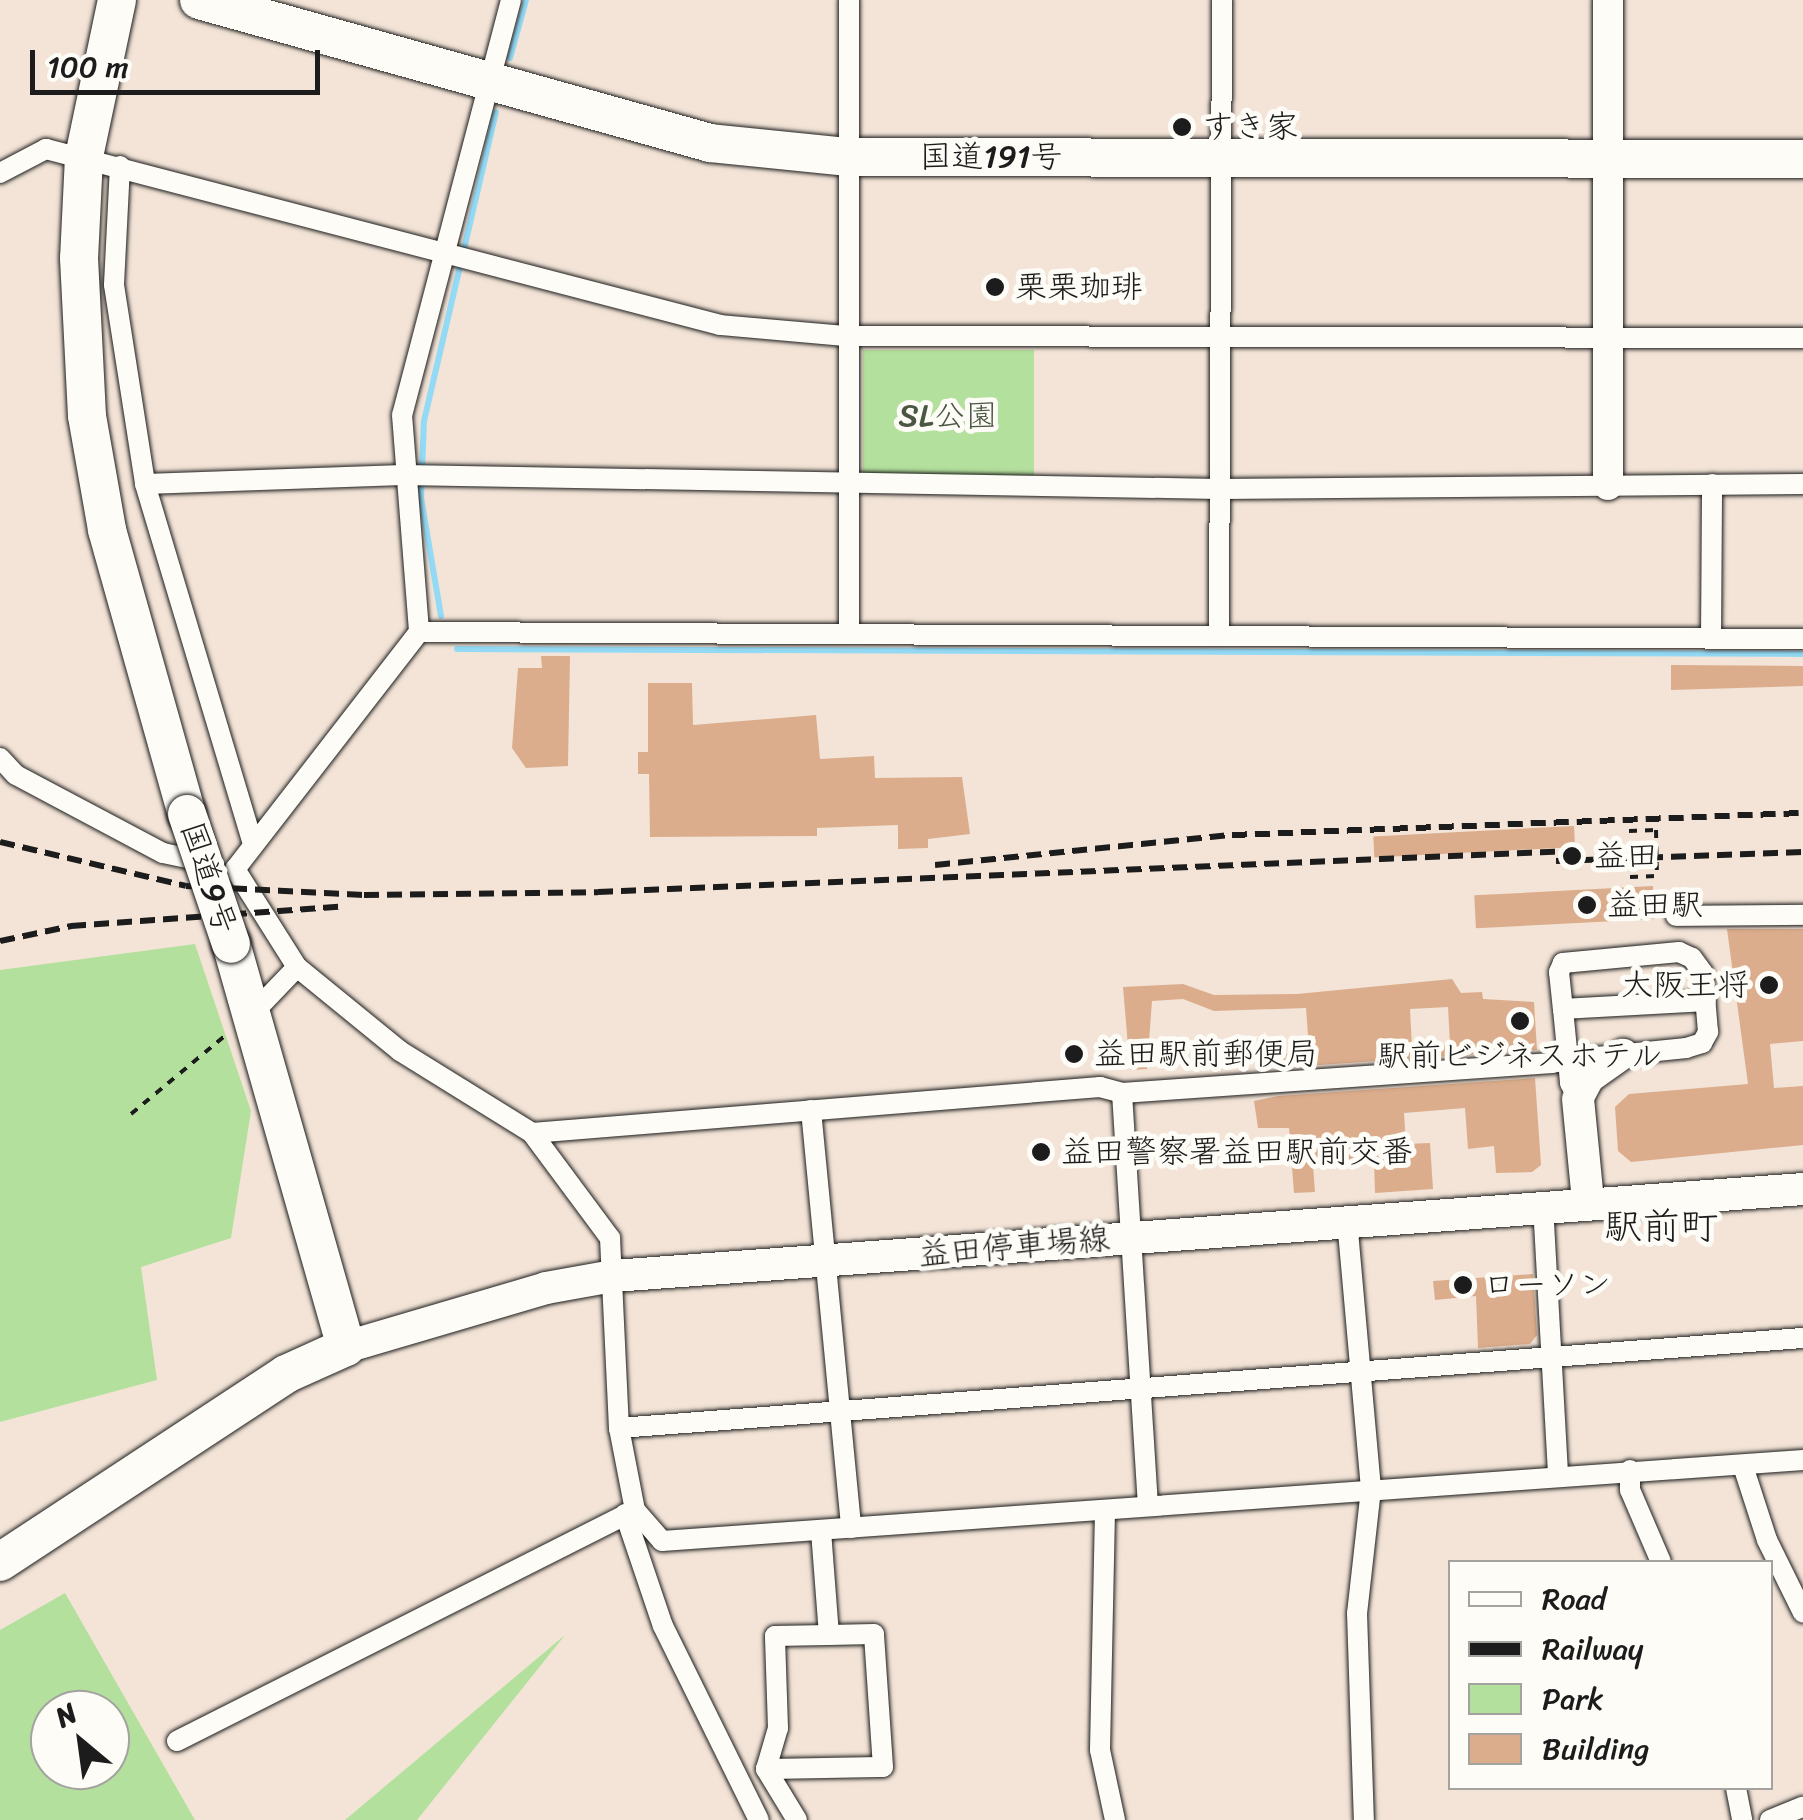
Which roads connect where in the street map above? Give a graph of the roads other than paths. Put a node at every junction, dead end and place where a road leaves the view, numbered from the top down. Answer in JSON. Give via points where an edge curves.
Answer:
{"nodes":[{"id":1,"x":117,"y":0,"type":"edge"},
{"id":2,"x":199,"y":0,"type":"edge"},
{"id":3,"x":511,"y":0,"type":"edge"},
{"id":4,"x":849,"y":0,"type":"edge"},
{"id":5,"x":1222,"y":0,"type":"edge"},
{"id":6,"x":1608,"y":0,"type":"edge"},
{"id":7,"x":486,"y":82,"type":"junction"},
{"id":8,"x":1218,"y":155,"type":"junction"},
{"id":9,"x":847,"y":158,"type":"junction"},
{"id":10,"x":1803,"y":158,"type":"edge"},
{"id":11,"x":1608,"y":159,"type":"junction"},
{"id":12,"x":102,"y":161,"type":"junction"},
{"id":13,"x":0,"y":174,"type":"edge"},
{"id":14,"x":444,"y":253,"type":"junction"},
{"id":15,"x":848,"y":336,"type":"junction"},
{"id":16,"x":1219,"y":336,"type":"junction"},
{"id":17,"x":1608,"y":337,"type":"junction"},
{"id":18,"x":1803,"y":338,"type":"edge"},
{"id":19,"x":403,"y":475,"type":"junction"},
{"id":20,"x":848,"y":482,"type":"junction"},
{"id":21,"x":145,"y":484,"type":"junction"},
{"id":22,"x":1712,"y":484,"type":"junction"},
{"id":23,"x":1803,"y":484,"type":"edge"},
{"id":24,"x":1608,"y":485,"type":"junction"},
{"id":25,"x":1219,"y":490,"type":"junction"},
{"id":26,"x":849,"y":630,"type":"junction"},
{"id":27,"x":419,"y":632,"type":"junction"},
{"id":28,"x":1220,"y":634,"type":"junction"},
{"id":29,"x":1711,"y":638,"type":"junction"},
{"id":30,"x":1803,"y":639,"type":"edge"},
{"id":31,"x":0,"y":758,"type":"edge"},
{"id":32,"x":253,"y":843,"type":"junction"},
{"id":33,"x":235,"y":869,"type":"junction"},
{"id":34,"x":1803,"y":915,"type":"edge"},
{"id":35,"x":1676,"y":916,"type":"dead end"},
{"id":36,"x":297,"y":967,"type":"junction"},
{"id":37,"x":1706,"y":1000,"type":"junction"},
{"id":38,"x":1563,"y":1009,"type":"junction"},
{"id":39,"x":252,"y":1014,"type":"junction"},
{"id":40,"x":1623,"y":1054,"type":"junction"},
{"id":41,"x":1568,"y":1060,"type":"junction"},
{"id":42,"x":1122,"y":1093,"type":"junction"},
{"id":43,"x":1578,"y":1099,"type":"junction"},
{"id":44,"x":811,"y":1110,"type":"junction"},
{"id":45,"x":532,"y":1133,"type":"junction"},
{"id":46,"x":1803,"y":1189,"type":"edge"},
{"id":47,"x":1588,"y":1201,"type":"junction"},
{"id":48,"x":1543,"y":1205,"type":"junction"},
{"id":49,"x":1347,"y":1220,"type":"junction"},
{"id":50,"x":1128,"y":1238,"type":"junction"},
{"id":51,"x":826,"y":1262,"type":"junction"},
{"id":52,"x":613,"y":1276,"type":"junction"},
{"id":53,"x":1803,"y":1338,"type":"edge"},
{"id":54,"x":346,"y":1346,"type":"junction"},
{"id":55,"x":1552,"y":1356,"type":"junction"},
{"id":56,"x":1360,"y":1370,"type":"junction"},
{"id":57,"x":1140,"y":1387,"type":"junction"},
{"id":58,"x":840,"y":1411,"type":"junction"},
{"id":59,"x":619,"y":1428,"type":"junction"},
{"id":60,"x":1803,"y":1460,"type":"edge"},
{"id":61,"x":1742,"y":1466,"type":"junction"},
{"id":62,"x":1630,"y":1470,"type":"junction"},
{"id":63,"x":1558,"y":1473,"type":"junction"},
{"id":64,"x":1371,"y":1489,"type":"junction"},
{"id":65,"x":1148,"y":1505,"type":"junction"},
{"id":66,"x":1104,"y":1511,"type":"junction"},
{"id":67,"x":630,"y":1512,"type":"junction"},
{"id":68,"x":852,"y":1528,"type":"junction"},
{"id":69,"x":821,"y":1530,"type":"junction"},
{"id":70,"x":1660,"y":1560,"type":"edge"},
{"id":71,"x":0,"y":1562,"type":"edge"},
{"id":72,"x":1803,"y":1613,"type":"edge"},
{"id":73,"x":829,"y":1635,"type":"junction"},
{"id":74,"x":177,"y":1741,"type":"dead end"},
{"id":75,"x":766,"y":1769,"type":"junction"},
{"id":76,"x":1736,"y":1790,"type":"edge"},
{"id":77,"x":1803,"y":1807,"type":"edge"},
{"id":78,"x":759,"y":1820,"type":"edge"},
{"id":79,"x":797,"y":1820,"type":"edge"},
{"id":80,"x":1115,"y":1820,"type":"edge"},
{"id":81,"x":1364,"y":1820,"type":"edge"},
{"id":82,"x":1742,"y":1820,"type":"edge"},
{"id":83,"x":1770,"y":1820,"type":"edge"}],
"edges":[{"from":1,"to":12,"type":"highway","name":"国道9号"},
{"from":2,"to":7,"type":"highway","name":"国道191号"},
{"from":3,"to":7,"type":"street"},
{"from":4,"to":9,"type":"street"},
{"from":5,"to":8,"type":"street"},
{"from":6,"to":11,"type":"street"},
{"from":7,"to":9,"type":"highway","name":"国道191号","via":[[710,142]]},
{"from":7,"to":14,"type":"street"},
{"from":8,"to":9,"type":"highway","name":"国道191号"},
{"from":8,"to":11,"type":"highway","name":"国道191号"},
{"from":8,"to":16,"type":"street"},
{"from":9,"to":15,"type":"street"},
{"from":10,"to":11,"type":"highway","name":"国道191号"},
{"from":11,"to":17,"type":"street"},
{"from":12,"to":13,"type":"street","via":[[46,149]]},
{"from":12,"to":14,"type":"street"},
{"from":12,"to":21,"type":"street"},
{"from":12,"to":39,"type":"highway","name":"国道9号","bridge":true,"via":[[78,258],[87,416],[107,530]]},
{"from":14,"to":15,"type":"street","via":[[720,324]]},
{"from":14,"to":19,"type":"street","via":[[402,415]]},
{"from":15,"to":16,"type":"street"},
{"from":15,"to":20,"type":"street"},
{"from":16,"to":17,"type":"street"},
{"from":16,"to":25,"type":"street"},
{"from":17,"to":18,"type":"street"},
{"from":17,"to":24,"type":"street"},
{"from":19,"to":20,"type":"street"},
{"from":19,"to":21,"type":"street"},
{"from":19,"to":27,"type":"street"},
{"from":20,"to":25,"type":"street"},
{"from":20,"to":26,"type":"street"},
{"from":21,"to":32,"type":"street"},
{"from":22,"to":23,"type":"street"},
{"from":22,"to":24,"type":"street"},
{"from":22,"to":29,"type":"street"},
{"from":24,"to":25,"type":"street"},
{"from":25,"to":28,"type":"street"},
{"from":26,"to":27,"type":"street"},
{"from":26,"to":28,"type":"street"},
{"from":27,"to":32,"type":"street"},
{"from":28,"to":29,"type":"street"},
{"from":29,"to":30,"type":"street"},
{"from":31,"to":33,"type":"street","via":[[16,774],[162,852]]},
{"from":32,"to":33,"type":"street"},
{"from":33,"to":36,"type":"street"},
{"from":34,"to":35,"type":"street"},
{"from":36,"to":39,"type":"street"},
{"from":36,"to":45,"type":"street","via":[[400,1051]]},
{"from":37,"to":38,"type":"street"},
{"from":37,"to":38,"type":"street","via":[[1703,973],[1686,955],[1607,956],[1563,964]]},
{"from":37,"to":40,"type":"street","via":[[1702,1043]]},
{"from":38,"to":41,"type":"street"},
{"from":39,"to":54,"type":"highway","name":"国道9号"},
{"from":40,"to":41,"type":"street"},
{"from":40,"to":43,"type":"street","via":[[1588,1078]]},
{"from":41,"to":42,"type":"street"},
{"from":41,"to":43,"type":"street"},
{"from":42,"to":44,"type":"street","via":[[1100,1087]]},
{"from":42,"to":50,"type":"street"},
{"from":43,"to":47,"type":"main road"},
{"from":44,"to":45,"type":"street"},
{"from":44,"to":51,"type":"street"},
{"from":45,"to":52,"type":"street","via":[[610,1238]]},
{"from":46,"to":47,"type":"main road","name":"益田停車場線"},
{"from":47,"to":48,"type":"main road","name":"益田停車場線"},
{"from":48,"to":49,"type":"main road","name":"益田停車場線"},
{"from":48,"to":55,"type":"street"},
{"from":49,"to":50,"type":"main road","name":"益田停車場線"},
{"from":49,"to":56,"type":"street"},
{"from":50,"to":51,"type":"main road","name":"益田停車場線"},
{"from":50,"to":57,"type":"street"},
{"from":51,"to":52,"type":"main road","name":"益田停車場線"},
{"from":51,"to":58,"type":"street"},
{"from":52,"to":54,"type":"main road","name":"益田停車場線","via":[[546,1288]]},
{"from":52,"to":59,"type":"street"},
{"from":53,"to":55,"type":"street"},
{"from":54,"to":71,"type":"highway","via":[[286,1374]]},
{"from":55,"to":56,"type":"street"},
{"from":55,"to":63,"type":"street"},
{"from":56,"to":57,"type":"street"},
{"from":56,"to":64,"type":"street"},
{"from":57,"to":58,"type":"street"},
{"from":57,"to":65,"type":"street"},
{"from":58,"to":59,"type":"street"},
{"from":58,"to":68,"type":"street"},
{"from":59,"to":67,"type":"street"},
{"from":60,"to":61,"type":"street"},
{"from":61,"to":62,"type":"street"},
{"from":61,"to":72,"type":"street","via":[[1767,1540]]},
{"from":62,"to":63,"type":"street"},
{"from":62,"to":70,"type":"street","via":[[1630,1490]]},
{"from":63,"to":64,"type":"street"},
{"from":64,"to":65,"type":"street"},
{"from":64,"to":81,"type":"street","via":[[1358,1613]]},
{"from":65,"to":66,"type":"street"},
{"from":66,"to":68,"type":"street"},
{"from":66,"to":80,"type":"street","via":[[1100,1750]]},
{"from":67,"to":69,"type":"street","via":[[662,1541]]},
{"from":67,"to":74,"type":"street"},
{"from":67,"to":78,"type":"street","via":[[663,1626]]},
{"from":68,"to":69,"type":"street"},
{"from":69,"to":73,"type":"street"},
{"from":73,"to":75,"type":"street","via":[[774,1636],[778,1728]]},
{"from":73,"to":75,"type":"street","via":[[874,1634],[883,1767]]},
{"from":75,"to":79,"type":"street"},
{"from":76,"to":82,"type":"street"},
{"from":77,"to":83,"type":"street"}]}
